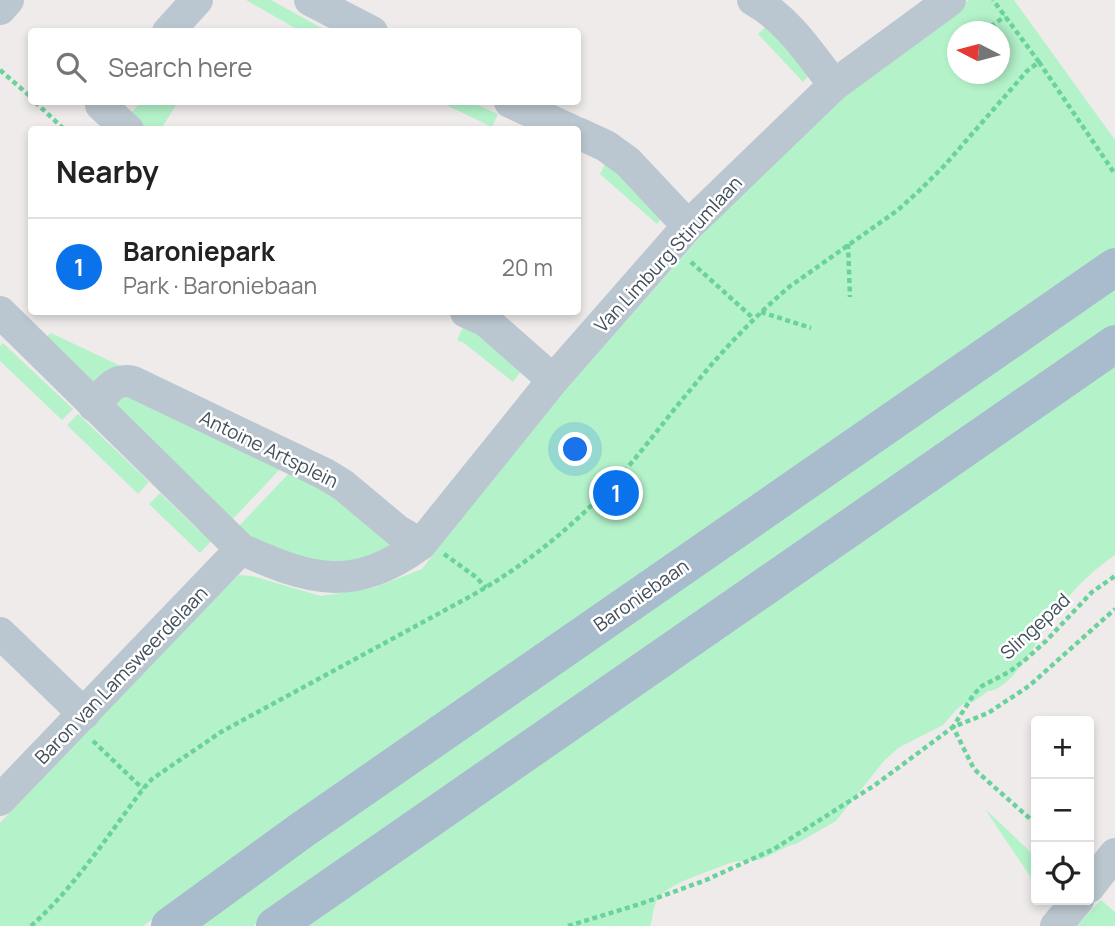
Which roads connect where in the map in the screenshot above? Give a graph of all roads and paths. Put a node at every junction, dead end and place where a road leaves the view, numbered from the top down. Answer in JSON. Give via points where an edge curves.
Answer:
{"nodes":[{"id":1,"x":8,"y":0,"type":"edge"},
{"id":2,"x":197,"y":0,"type":"edge"},
{"id":3,"x":312,"y":0,"type":"edge"},
{"id":4,"x":753,"y":0,"type":"edge"},
{"id":5,"x":950,"y":0,"type":"edge"},
{"id":6,"x":993,"y":0,"type":"edge"},
{"id":7,"x":0,"y":9,"type":"edge"},
{"id":8,"x":1005,"y":16,"type":"junction"},
{"id":9,"x":998,"y":21,"type":"edge"},
{"id":10,"x":172,"y":28,"type":"edge"},
{"id":11,"x":364,"y":28,"type":"edge"},
{"id":12,"x":1039,"y":62,"type":"junction"},
{"id":13,"x":0,"y":69,"type":"edge"},
{"id":14,"x":835,"y":85,"type":"junction"},
{"id":15,"x":28,"y":95,"type":"edge"},
{"id":16,"x":38,"y":105,"type":"edge"},
{"id":17,"x":101,"y":105,"type":"edge"},
{"id":18,"x":517,"y":105,"type":"edge"},
{"id":19,"x":61,"y":126,"type":"edge"},
{"id":20,"x":124,"y":126,"type":"edge"},
{"id":21,"x":562,"y":126,"type":"edge"},
{"id":22,"x":581,"y":134,"type":"edge"},
{"id":23,"x":1115,"y":174,"type":"edge"},
{"id":24,"x":681,"y":235,"type":"junction"},
{"id":25,"x":848,"y":244,"type":"junction"},
{"id":26,"x":1115,"y":267,"type":"edge"},
{"id":27,"x":850,"y":298,"type":"dead end"},
{"id":28,"x":761,"y":312,"type":"junction"},
{"id":29,"x":473,"y":315,"type":"edge"},
{"id":30,"x":17,"y":317,"type":"edge"},
{"id":31,"x":754,"y":319,"type":"junction"},
{"id":32,"x":811,"y":328,"type":"dead end"},
{"id":33,"x":1115,"y":344,"type":"edge"},
{"id":34,"x":554,"y":380,"type":"junction"},
{"id":35,"x":94,"y":405,"type":"junction"},
{"id":36,"x":421,"y":544,"type":"junction"},
{"id":37,"x":241,"y":549,"type":"junction"},
{"id":38,"x":1115,"y":576,"type":"edge"},
{"id":39,"x":485,"y":588,"type":"junction"},
{"id":40,"x":1115,"y":609,"type":"edge"},
{"id":41,"x":0,"y":633,"type":"edge"},
{"id":42,"x":79,"y":719,"type":"junction"},
{"id":43,"x":953,"y":727,"type":"junction"},
{"id":44,"x":143,"y":789,"type":"junction"},
{"id":45,"x":0,"y":800,"type":"edge"},
{"id":46,"x":1031,"y":820,"type":"edge"},
{"id":47,"x":1115,"y":854,"type":"edge"},
{"id":48,"x":1094,"y":881,"type":"edge"},
{"id":49,"x":1074,"y":905,"type":"edge"},
{"id":50,"x":31,"y":926,"type":"edge"},
{"id":51,"x":170,"y":926,"type":"edge"},
{"id":52,"x":275,"y":926,"type":"edge"},
{"id":53,"x":568,"y":926,"type":"edge"},
{"id":54,"x":1056,"y":926,"type":"edge"}],
"edges":[{"from":1,"to":7,"type":"street"},
{"from":2,"to":10,"type":"street"},
{"from":3,"to":11,"type":"street"},
{"from":4,"to":14,"type":"street","via":[[786,24]]},
{"from":5,"to":14,"type":"street","name":"Van Limburg Stirumlaan"},
{"from":6,"to":8,"type":"path"},
{"from":8,"to":9,"type":"path"},
{"from":8,"to":12,"type":"path"},
{"from":12,"to":23,"type":"path"},
{"from":12,"to":25,"type":"path","via":[[921,189]]},
{"from":13,"to":15,"type":"path"},
{"from":14,"to":24,"type":"street","name":"Van Limburg Stirumlaan"},
{"from":16,"to":19,"type":"path"},
{"from":17,"to":20,"type":"street"},
{"from":18,"to":21,"type":"street"},
{"from":22,"to":24,"type":"street","via":[[628,162]]},
{"from":24,"to":31,"type":"path"},
{"from":24,"to":34,"type":"street","name":"Van Limburg Stirumlaan"},
{"from":25,"to":27,"type":"path"},
{"from":25,"to":28,"type":"path"},
{"from":26,"to":51,"type":"main road","name":"Baroniebaan"},
{"from":28,"to":31,"type":"path"},
{"from":28,"to":32,"type":"path"},
{"from":29,"to":34,"type":"street","via":[[486,321]]},
{"from":30,"to":35,"type":"street"},
{"from":31,"to":39,"type":"path","via":[[592,506],[538,553]]},
{"from":33,"to":52,"type":"main road"},
{"from":34,"to":36,"type":"street","name":"Van Limburg Stirumlaan"},
{"from":35,"to":36,"type":"street","name":"Antoine Artsplein","via":[[116,382],[133,382],[325,474]]},
{"from":35,"to":37,"type":"street"},
{"from":36,"to":37,"type":"street","via":[[376,570],[329,578],[304,574]]},
{"from":36,"to":39,"type":"path","via":[[438,550]]},
{"from":37,"to":42,"type":"street","name":"Baron van Lamsweerdelaan"},
{"from":38,"to":43,"type":"path","name":"Slingepad","via":[[1092,592],[1025,660],[974,694]]},
{"from":39,"to":44,"type":"path","via":[[221,732]]},
{"from":40,"to":43,"type":"path","via":[[1029,686],[988,713]]},
{"from":41,"to":42,"type":"street"},
{"from":42,"to":44,"type":"path"},
{"from":42,"to":45,"type":"street","name":"Baron van Lamsweerdelaan"},
{"from":43,"to":46,"type":"path","via":[[974,769]]},
{"from":43,"to":53,"type":"path","via":[[875,785],[774,849],[706,880]]},
{"from":44,"to":50,"type":"path","via":[[68,888]]},
{"from":47,"to":48,"type":"street"},
{"from":49,"to":54,"type":"street"}]}
